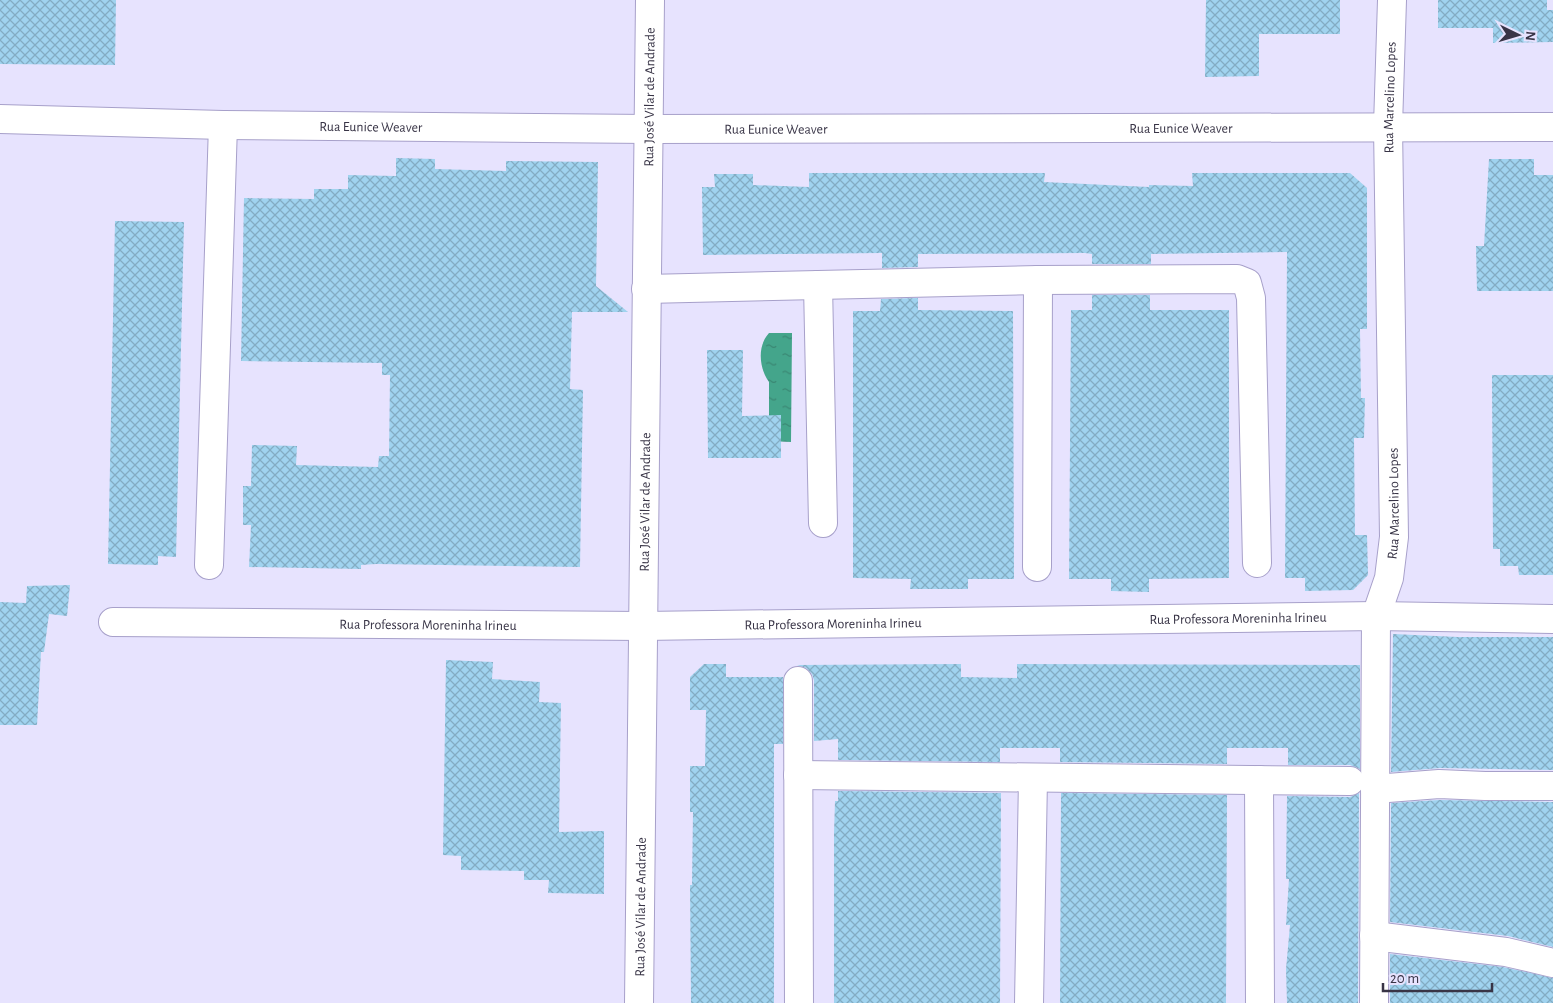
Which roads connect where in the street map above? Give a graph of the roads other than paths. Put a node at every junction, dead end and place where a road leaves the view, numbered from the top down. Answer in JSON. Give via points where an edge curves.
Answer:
{"nodes":[{"id":1,"x":650,"y":0,"type":"edge"},
{"id":2,"x":1392,"y":0,"type":"edge"},
{"id":3,"x":0,"y":119,"type":"edge"},
{"id":4,"x":223,"y":124,"type":"junction"},
{"id":5,"x":1388,"y":126,"type":"junction"},
{"id":6,"x":1553,"y":127,"type":"edge"},
{"id":7,"x":649,"y":129,"type":"junction"},
{"id":8,"x":1038,"y":280,"type":"junction"},
{"id":9,"x":818,"y":285,"type":"junction"},
{"id":10,"x":646,"y":290,"type":"junction"},
{"id":11,"x":823,"y":523,"type":"dead end"},
{"id":12,"x":1257,"y":562,"type":"dead end"},
{"id":13,"x":209,"y":565,"type":"dead end"},
{"id":14,"x":1037,"y":567,"type":"dead end"},
{"id":15,"x":1376,"y":616,"type":"junction"},
{"id":16,"x":1553,"y":619,"type":"edge"},
{"id":17,"x":113,"y":622,"type":"dead end"},
{"id":18,"x":643,"y":626,"type":"junction"},
{"id":19,"x":798,"y":681,"type":"dead end"},
{"id":20,"x":798,"y":774,"type":"junction"},
{"id":21,"x":1033,"y":778,"type":"junction"},
{"id":22,"x":1260,"y":780,"type":"junction"},
{"id":23,"x":1362,"y":785,"type":"junction"},
{"id":24,"x":1553,"y":786,"type":"edge"},
{"id":25,"x":1374,"y":936,"type":"junction"},
{"id":26,"x":1553,"y":963,"type":"edge"},
{"id":27,"x":639,"y":1003,"type":"edge"},
{"id":28,"x":799,"y":1003,"type":"edge"},
{"id":29,"x":1029,"y":1003,"type":"edge"},
{"id":30,"x":1260,"y":1003,"type":"edge"},
{"id":31,"x":1374,"y":1003,"type":"edge"}],
"edges":[{"from":1,"to":7,"type":"street","name":"Rua José Vilar de Andrade"},
{"from":2,"to":5,"type":"street","name":"Rua Marcelino Lopes"},
{"from":3,"to":4,"type":"street","name":"Rua Eunice Weaver"},
{"from":4,"to":7,"type":"street","name":"Rua Eunice Weaver"},
{"from":4,"to":13,"type":"street"},
{"from":5,"to":6,"type":"street","name":"Rua Eunice Weaver"},
{"from":5,"to":7,"type":"street","name":"Rua Eunice Weaver"},
{"from":5,"to":15,"type":"street","name":"Rua Marcelino Lopes","via":[[1394,537],[1389,578]]},
{"from":7,"to":10,"type":"street","name":"Rua José Vilar de Andrade"},
{"from":8,"to":9,"type":"street"},
{"from":8,"to":12,"type":"street","via":[[1237,279],[1247,283],[1251,298]]},
{"from":8,"to":14,"type":"street"},
{"from":9,"to":10,"type":"street"},
{"from":9,"to":11,"type":"street"},
{"from":10,"to":18,"type":"street","name":"Rua José Vilar de Andrade"},
{"from":15,"to":16,"type":"street","name":"Rua Professora Moreninha Irineu"},
{"from":15,"to":18,"type":"street","name":"Rua Professora Moreninha Irineu"},
{"from":15,"to":23,"type":"street","name":"Rua Marcelino Lopes"},
{"from":17,"to":18,"type":"street","name":"Rua Professora Moreninha Irineu"},
{"from":18,"to":27,"type":"street","name":"Rua José Vilar de Andrade"},
{"from":19,"to":20,"type":"street"},
{"from":20,"to":21,"type":"street"},
{"from":20,"to":28,"type":"street"},
{"from":21,"to":22,"type":"street"},
{"from":21,"to":29,"type":"street"},
{"from":22,"to":23,"type":"street"},
{"from":22,"to":30,"type":"street"},
{"from":23,"to":24,"type":"street"},
{"from":23,"to":25,"type":"street","name":"Rua Marcelino Lopes"},
{"from":25,"to":26,"type":"street","via":[[1506,952]]},
{"from":25,"to":31,"type":"street","name":"Rua Marcelino Lopes"}]}
